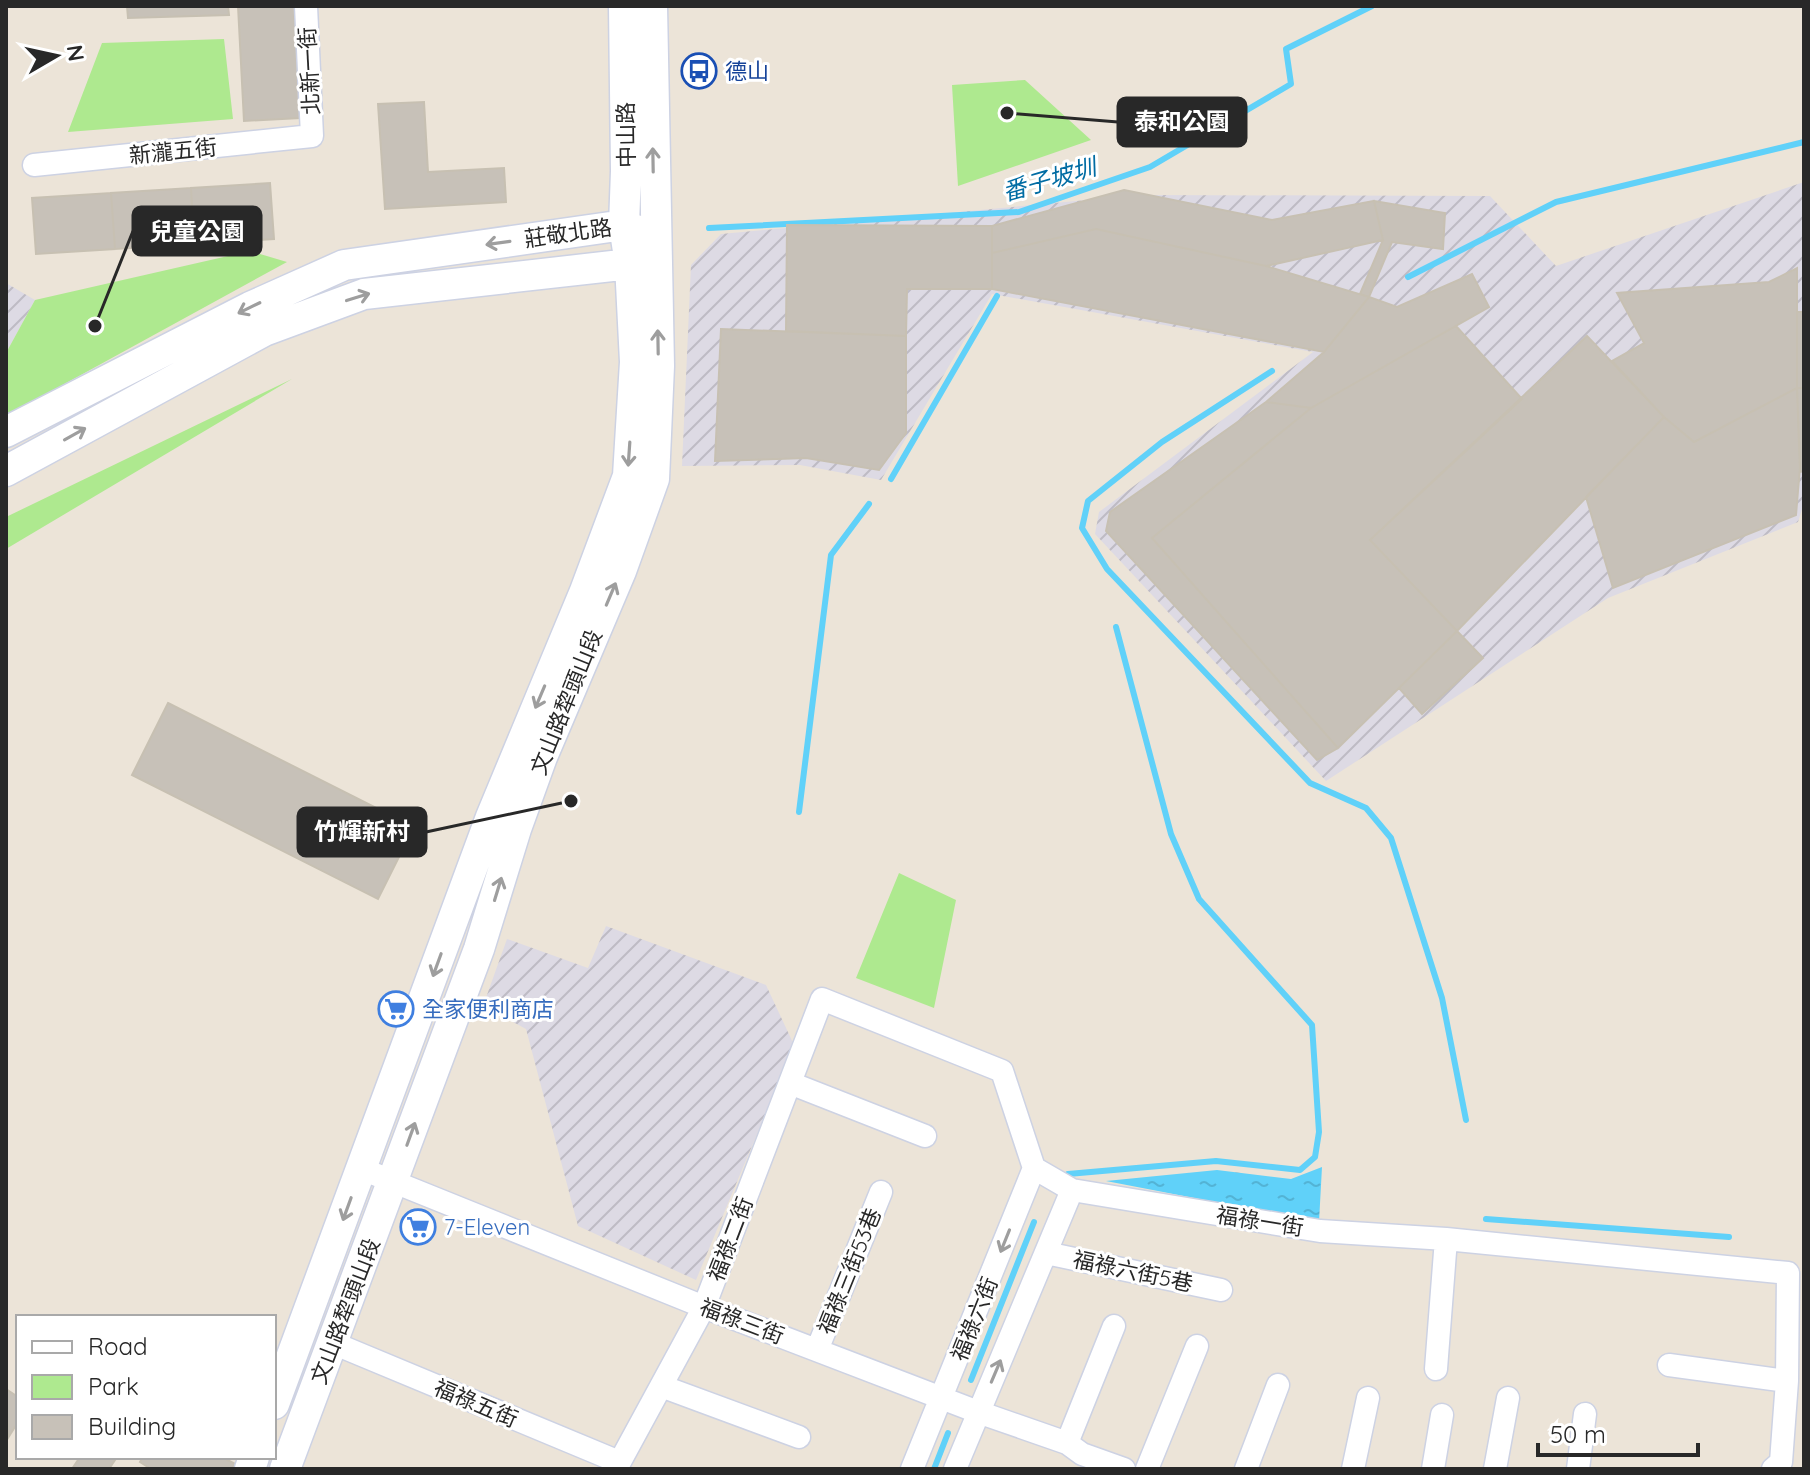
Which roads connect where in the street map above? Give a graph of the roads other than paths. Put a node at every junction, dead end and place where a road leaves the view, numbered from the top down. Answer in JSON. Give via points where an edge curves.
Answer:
{"nodes":[{"id":1,"x":306,"y":6,"type":"edge"},
{"id":2,"x":624,"y":6,"type":"edge"},
{"id":3,"x":652,"y":6,"type":"edge"},
{"id":4,"x":312,"y":136,"type":"joint"},
{"id":5,"x":34,"y":165,"type":"dead end"},
{"id":6,"x":624,"y":225,"type":"junction"},
{"id":7,"x":656,"y":238,"type":"junction"},
{"id":8,"x":630,"y":264,"type":"junction"},
{"id":9,"x":6,"y":432,"type":"edge"},
{"id":10,"x":6,"y":471,"type":"edge"},
{"id":11,"x":790,"y":1083,"type":"junction"},
{"id":12,"x":925,"y":1136,"type":"dead end"},
{"id":13,"x":1034,"y":1168,"type":"junction"},
{"id":14,"x":362,"y":1169,"type":"junction"},
{"id":15,"x":393,"y":1181,"type":"junction"},
{"id":16,"x":1072,"y":1190,"type":"junction"},
{"id":17,"x":881,"y":1192,"type":"dead end"},
{"id":18,"x":1446,"y":1239,"type":"junction"},
{"id":19,"x":1046,"y":1253,"type":"junction"},
{"id":20,"x":1221,"y":1290,"type":"dead end"},
{"id":21,"x":704,"y":1307,"type":"junction"},
{"id":22,"x":1114,"y":1326,"type":"dead end"},
{"id":23,"x":333,"y":1343,"type":"junction"},
{"id":24,"x":1197,"y":1346,"type":"dead end"},
{"id":25,"x":817,"y":1350,"type":"junction"},
{"id":26,"x":1669,"y":1365,"type":"dead end"},
{"id":27,"x":1436,"y":1369,"type":"dead end"},
{"id":28,"x":1787,"y":1381,"type":"junction"},
{"id":29,"x":1278,"y":1385,"type":"dead end"},
{"id":30,"x":661,"y":1386,"type":"junction"},
{"id":31,"x":942,"y":1398,"type":"junction"},
{"id":32,"x":1368,"y":1398,"type":"dead end"},
{"id":33,"x":1508,"y":1398,"type":"dead end"},
{"id":34,"x":276,"y":1399,"type":"edge"},
{"id":35,"x":978,"y":1412,"type":"junction"},
{"id":36,"x":1585,"y":1414,"type":"dead end"},
{"id":37,"x":1442,"y":1415,"type":"dead end"},
{"id":38,"x":799,"y":1437,"type":"dead end"},
{"id":39,"x":1075,"y":1455,"type":"edge"},
{"id":40,"x":618,"y":1466,"type":"edge"},
{"id":41,"x":285,"y":1469,"type":"edge"},
{"id":42,"x":912,"y":1469,"type":"edge"},
{"id":43,"x":955,"y":1469,"type":"edge"},
{"id":44,"x":1124,"y":1469,"type":"edge"},
{"id":45,"x":1147,"y":1469,"type":"edge"},
{"id":46,"x":1246,"y":1469,"type":"edge"},
{"id":47,"x":1353,"y":1469,"type":"edge"},
{"id":48,"x":1433,"y":1469,"type":"edge"},
{"id":49,"x":1495,"y":1469,"type":"edge"},
{"id":50,"x":1578,"y":1469,"type":"edge"},
{"id":51,"x":1773,"y":1469,"type":"edge"}],
"edges":[{"from":1,"to":4,"type":"street","name":"北新一街"},
{"from":2,"to":6,"type":"main road","name":"中山路"},
{"from":7,"to":3,"type":"main road","name":"中山路","one_way":true},
{"from":4,"to":5,"type":"street","name":"新瀧五街"},
{"from":6,"to":7,"type":"main road","name":"莊敬北路"},
{"from":6,"to":8,"type":"main road","name":"中山路"},
{"from":6,"to":9,"type":"main road","name":"莊敬北路","one_way":true,"via":[[344,265]]},
{"from":7,"to":8,"type":"main road","name":"莊敬北路"},
{"from":15,"to":7,"type":"main road","name":"文山路犂頭山段","one_way":true,"via":[[479,949],[542,757],[654,479],[659,366]]},
{"from":10,"to":8,"type":"main road","name":"莊敬北路","one_way":true,"via":[[264,331],[364,294]]},
{"from":8,"to":14,"type":"main road","name":"文山路犂頭山段","one_way":true,"via":[[635,362],[628,476],[491,817]]},
{"from":11,"to":12,"type":"street"},
{"from":11,"to":13,"type":"street","name":"福祿二街","via":[[822,999],[1002,1071]]},
{"from":11,"to":21,"type":"street","name":"福祿二街"},
{"from":13,"to":16,"type":"street","name":"福祿一街"},
{"from":13,"to":31,"type":"street","name":"福祿六街","one_way":true},
{"from":14,"to":15,"type":"street","name":"福祿三街"},
{"from":14,"to":34,"type":"main road","name":"文山路犂頭山段","one_way":true},
{"from":15,"to":21,"type":"street","name":"福祿三街"},
{"from":15,"to":23,"type":"main road","name":"文山路犂頭山段"},
{"from":16,"to":18,"type":"street","name":"福祿一街","via":[[1320,1231]]},
{"from":16,"to":19,"type":"street","name":"福祿六街"},
{"from":17,"to":25,"type":"street","name":"福祿三街53巷"},
{"from":18,"to":27,"type":"street"},
{"from":18,"to":28,"type":"street","name":"福祿一街","via":[[1788,1273]]},
{"from":19,"to":20,"type":"street","name":"福祿六街5巷"},
{"from":35,"to":19,"type":"street","name":"福祿六街","one_way":true},
{"from":21,"to":25,"type":"street","name":"福祿三街"},
{"from":21,"to":30,"type":"street","name":"福祿二街"},
{"from":22,"to":39,"type":"street"},
{"from":23,"to":40,"type":"street","name":"福祿五街"},
{"from":23,"to":41,"type":"main road","name":"文山路犂頭山段"},
{"from":24,"to":45,"type":"street"},
{"from":25,"to":31,"type":"street","name":"福祿三街"},
{"from":26,"to":28,"type":"street"},
{"from":28,"to":51,"type":"street","via":[[1781,1462]]},
{"from":29,"to":46,"type":"street"},
{"from":30,"to":38,"type":"street"},
{"from":30,"to":40,"type":"street","name":"福祿二街"},
{"from":31,"to":35,"type":"street","name":"福祿三街"},
{"from":31,"to":42,"type":"street","name":"福祿六街"},
{"from":32,"to":47,"type":"street"},
{"from":33,"to":49,"type":"street"},
{"from":35,"to":39,"type":"street","name":"福祿三街"},
{"from":35,"to":43,"type":"street","name":"福祿六街"},
{"from":36,"to":50,"type":"street"},
{"from":37,"to":48,"type":"street"},
{"from":39,"to":44,"type":"street","name":"福祿三街"}]}
